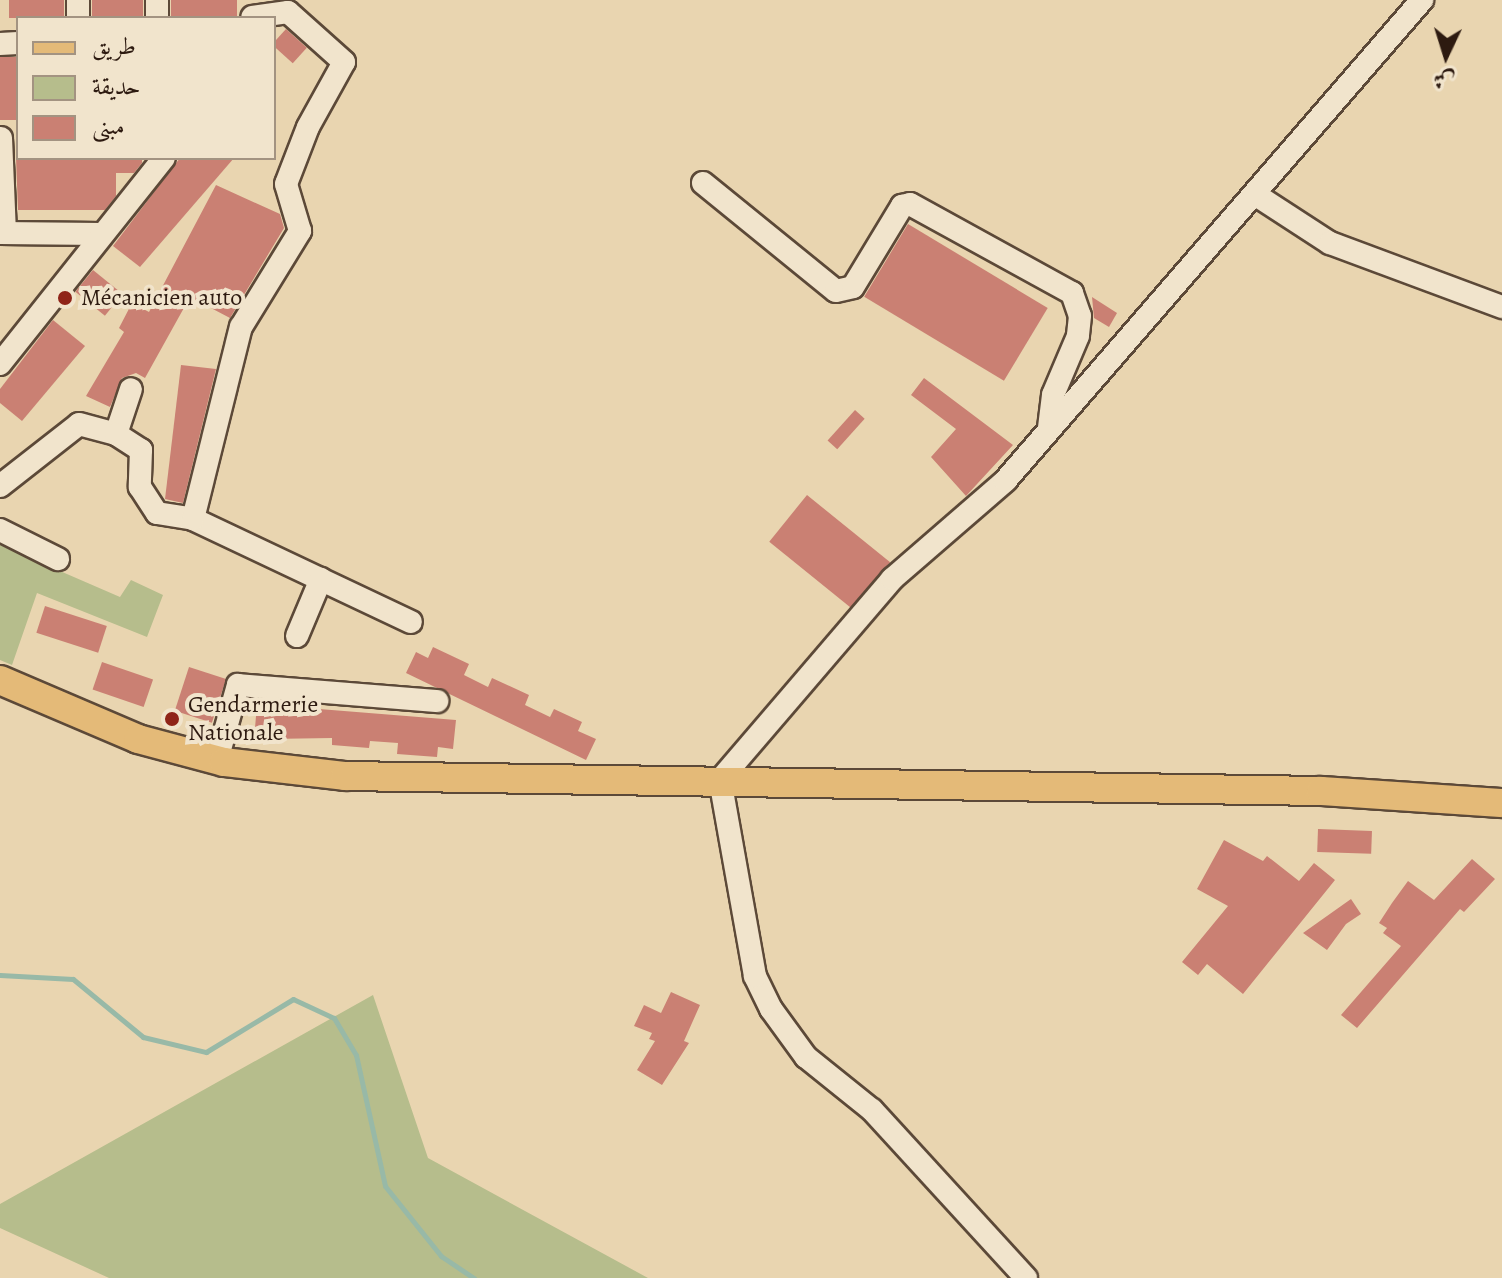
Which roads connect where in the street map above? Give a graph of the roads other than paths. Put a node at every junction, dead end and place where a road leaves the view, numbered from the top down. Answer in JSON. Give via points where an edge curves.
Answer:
{"nodes":[{"id":1,"x":1422,"y":0,"type":"edge"},
{"id":2,"x":252,"y":12,"type":"edge"},
{"id":3,"x":0,"y":138,"type":"edge"},
{"id":4,"x":162,"y":160,"type":"edge"},
{"id":5,"x":703,"y":183,"type":"dead end"},
{"id":6,"x":1256,"y":195,"type":"junction"},
{"id":7,"x":3,"y":233,"type":"edge"},
{"id":8,"x":101,"y":234,"type":"junction"},
{"id":9,"x":1502,"y":307,"type":"edge"},
{"id":10,"x":0,"y":364,"type":"edge"},
{"id":11,"x":131,"y":389,"type":"dead end"},
{"id":12,"x":1049,"y":429,"type":"junction"},
{"id":13,"x":116,"y":434,"type":"junction"},
{"id":14,"x":0,"y":486,"type":"edge"},
{"id":15,"x":193,"y":519,"type":"junction"},
{"id":16,"x":0,"y":530,"type":"edge"},
{"id":17,"x":58,"y":559,"type":"dead end"},
{"id":18,"x":321,"y":579,"type":"junction"},
{"id":19,"x":411,"y":622,"type":"dead end"},
{"id":20,"x":297,"y":636,"type":"dead end"},
{"id":21,"x":0,"y":680,"type":"edge"},
{"id":22,"x":437,"y":701,"type":"dead end"},
{"id":23,"x":217,"y":760,"type":"junction"},
{"id":24,"x":720,"y":780,"type":"junction"},
{"id":25,"x":1502,"y":803,"type":"edge"},
{"id":26,"x":1026,"y":1278,"type":"edge"}],
"edges":[{"from":1,"to":6,"type":"street"},
{"from":2,"to":15,"type":"street","via":[[288,12],[344,62],[308,127],[286,184],[300,231],[241,327]]},
{"from":3,"to":7,"type":"street"},
{"from":4,"to":8,"type":"street"},
{"from":5,"to":12,"type":"street","via":[[836,291],[853,287],[902,206],[910,204],[1072,293],[1080,316],[1078,336],[1053,395]]},
{"from":6,"to":9,"type":"street","via":[[1330,243]]},
{"from":6,"to":12,"type":"street"},
{"from":7,"to":8,"type":"street"},
{"from":8,"to":10,"type":"street"},
{"from":11,"to":13,"type":"street"},
{"from":12,"to":24,"type":"street","via":[[1005,481],[892,579]]},
{"from":13,"to":14,"type":"street","via":[[79,424]]},
{"from":13,"to":15,"type":"street","via":[[141,450],[140,487],[157,513]]},
{"from":15,"to":18,"type":"street"},
{"from":16,"to":17,"type":"street"},
{"from":18,"to":19,"type":"street"},
{"from":18,"to":20,"type":"street"},
{"from":21,"to":23,"type":"main road","via":[[138,739]]},
{"from":22,"to":23,"type":"street","via":[[238,685]]},
{"from":23,"to":24,"type":"main road","via":[[345,776]]},
{"from":24,"to":25,"type":"main road","via":[[1321,791]]},
{"from":24,"to":26,"type":"street","via":[[755,976],[771,1009],[806,1057],[872,1110]]}]}
